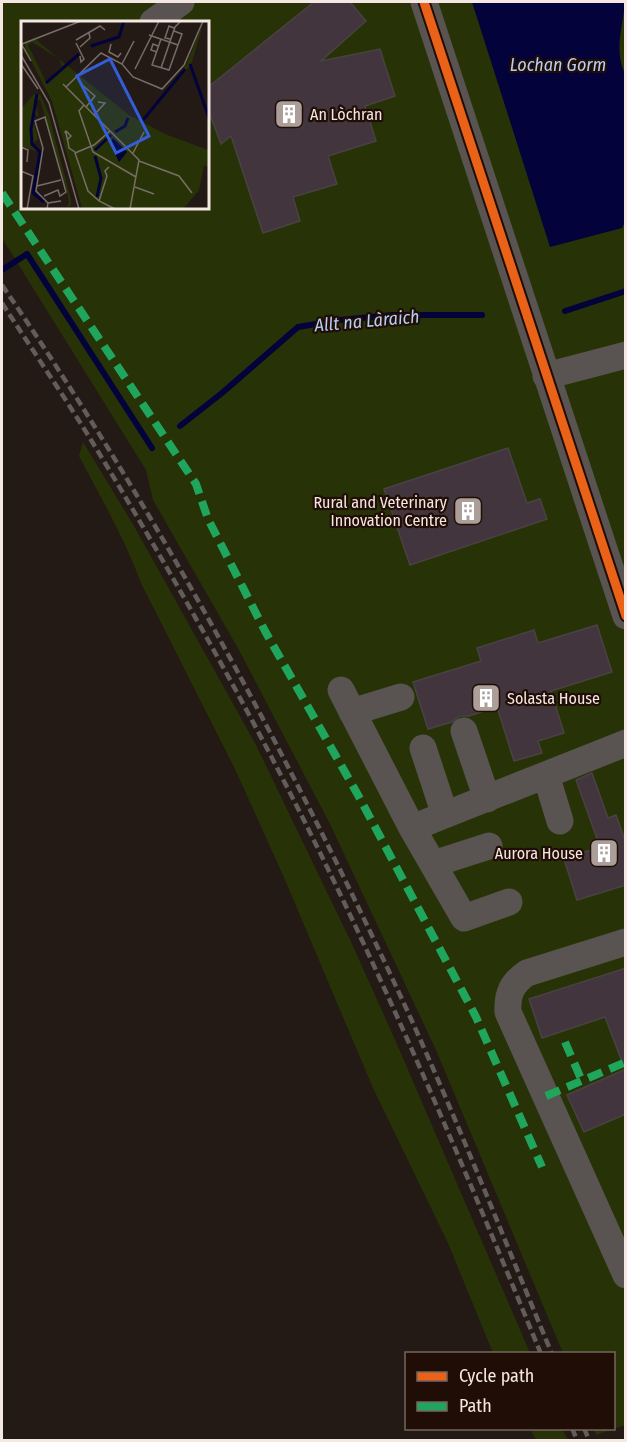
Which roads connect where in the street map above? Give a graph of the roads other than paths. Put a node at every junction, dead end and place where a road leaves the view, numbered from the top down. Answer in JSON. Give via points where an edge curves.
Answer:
{"nodes":[{"id":1,"x":182,"y":2,"type":"edge"},
{"id":2,"x":424,"y":2,"type":"edge"},
{"id":3,"x":154,"y":21,"type":"edge"},
{"id":4,"x":626,"y":355,"type":"edge"},
{"id":5,"x":546,"y":376,"type":"junction"},
{"id":6,"x":626,"y":616,"type":"edge"},
{"id":7,"x":401,"y":697,"type":"dead end"},
{"id":8,"x":464,"y":731,"type":"dead end"},
{"id":9,"x":626,"y":743,"type":"edge"},
{"id":10,"x":423,"y":748,"type":"dead end"},
{"id":11,"x":546,"y":775,"type":"junction"},
{"id":12,"x":487,"y":799,"type":"junction"},
{"id":13,"x":445,"y":815,"type":"junction"},
{"id":14,"x":560,"y":821,"type":"dead end"},
{"id":15,"x":412,"y":828,"type":"junction"},
{"id":16,"x":489,"y":846,"type":"dead end"},
{"id":17,"x":433,"y":864,"type":"junction"},
{"id":18,"x":509,"y":902,"type":"dead end"},
{"id":19,"x":626,"y":942,"type":"edge"},
{"id":20,"x":622,"y":1260,"type":"edge"}],
"edges":[{"from":1,"to":3,"type":"street"},
{"from":2,"to":5,"type":"street"},
{"from":4,"to":5,"type":"street"},
{"from":5,"to":6,"type":"street"},
{"from":7,"to":15,"type":"street","via":[[346,701]]},
{"from":8,"to":12,"type":"street"},
{"from":9,"to":11,"type":"street"},
{"from":10,"to":13,"type":"street"},
{"from":11,"to":12,"type":"street"},
{"from":11,"to":14,"type":"street"},
{"from":12,"to":13,"type":"street"},
{"from":13,"to":15,"type":"street"},
{"from":15,"to":17,"type":"street"},
{"from":16,"to":17,"type":"street"},
{"from":17,"to":18,"type":"street","via":[[464,918]]},
{"from":19,"to":20,"type":"street","via":[[527,973],[516,981],[507,1001],[508,1012]]}]}
